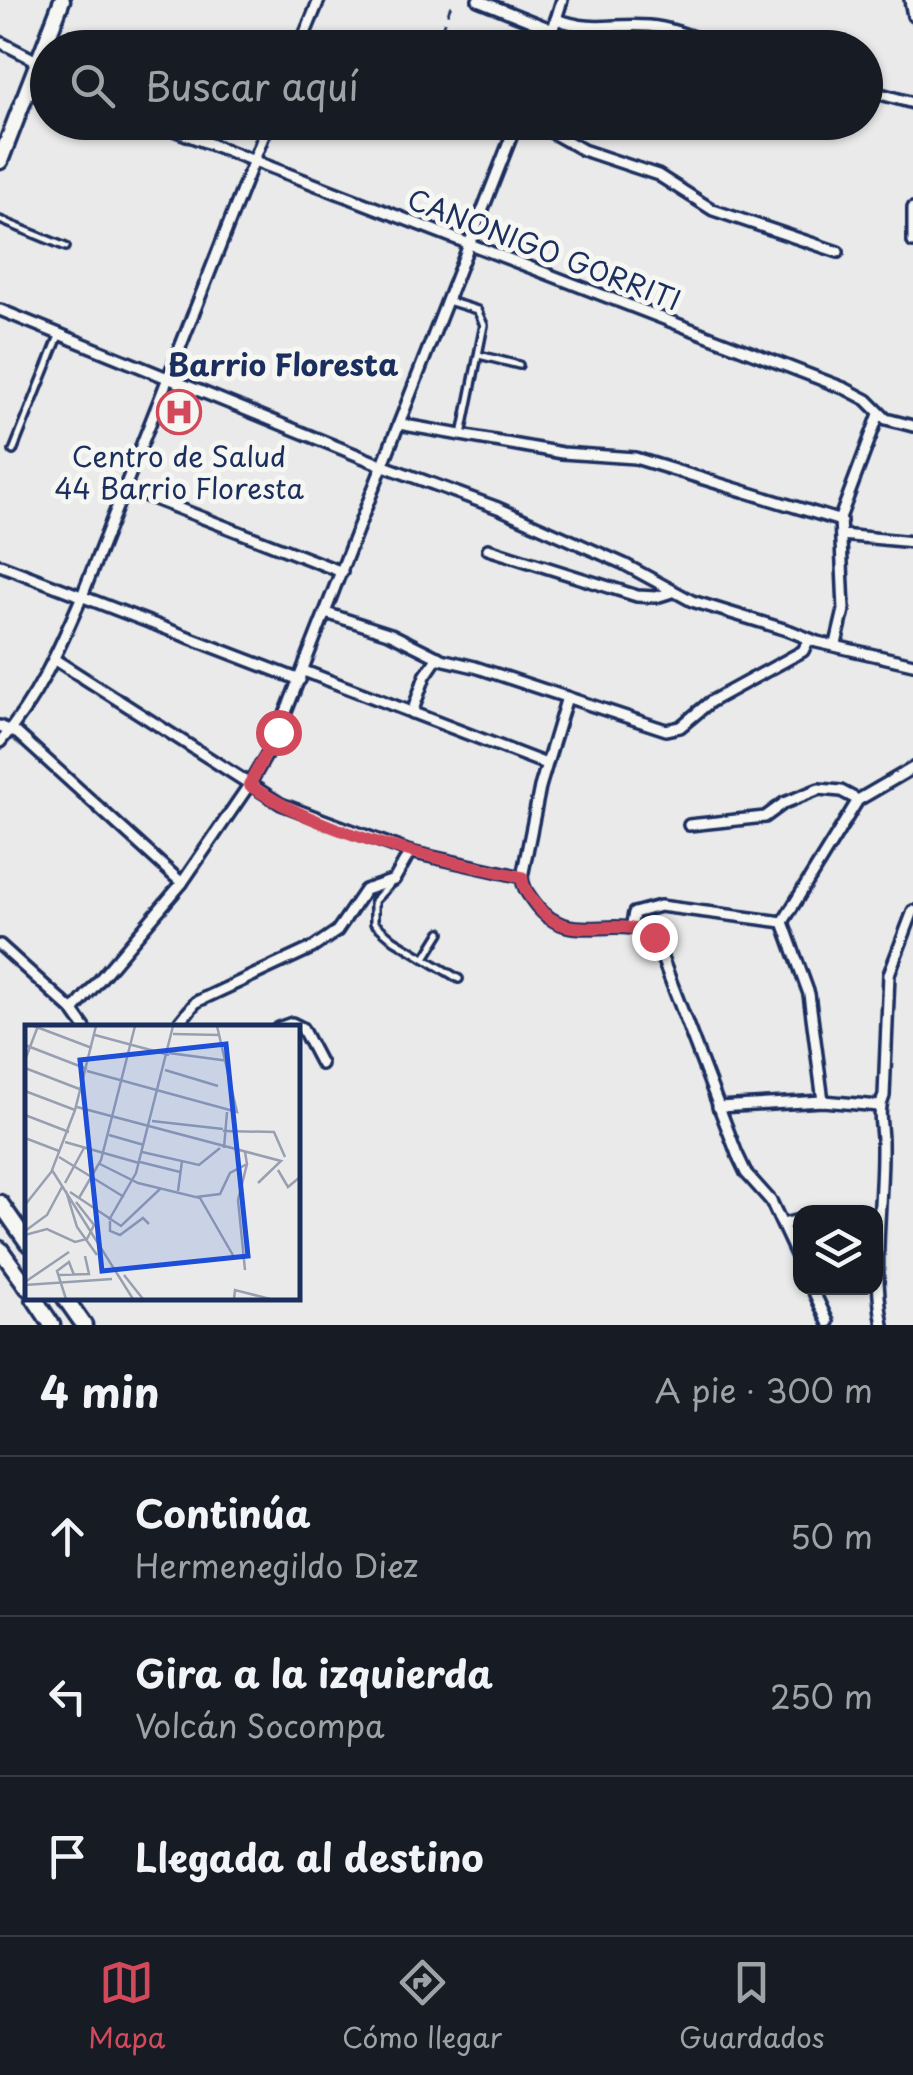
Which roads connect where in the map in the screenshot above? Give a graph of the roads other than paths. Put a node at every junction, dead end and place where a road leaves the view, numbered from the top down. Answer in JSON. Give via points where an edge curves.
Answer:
{"nodes":[{"id":1,"x":62,"y":0,"type":"edge"},
{"id":2,"x":318,"y":0,"type":"edge"},
{"id":3,"x":478,"y":0,"type":"edge"},
{"id":4,"x":562,"y":0,"type":"edge"},
{"id":5,"x":910,"y":0,"type":"edge"},
{"id":6,"x":913,"y":16,"type":"edge"},
{"id":7,"x":555,"y":24,"type":"junction"},
{"id":8,"x":53,"y":30,"type":"edge"},
{"id":9,"x":306,"y":30,"type":"edge"},
{"id":10,"x":553,"y":30,"type":"edge"},
{"id":11,"x":668,"y":30,"type":"edge"},
{"id":12,"x":0,"y":42,"type":"edge"},
{"id":13,"x":30,"y":65,"type":"edge"},
{"id":14,"x":30,"y":95,"type":"edge"},
{"id":15,"x":883,"y":95,"type":"edge"},
{"id":16,"x":913,"y":103,"type":"edge"},
{"id":17,"x":198,"y":140,"type":"edge"},
{"id":18,"x":262,"y":140,"type":"edge"},
{"id":19,"x":514,"y":140,"type":"edge"},
{"id":20,"x":566,"y":140,"type":"edge"},
{"id":21,"x":0,"y":161,"type":"edge"},
{"id":22,"x":253,"y":162,"type":"junction"},
{"id":23,"x":913,"y":208,"type":"edge"},
{"id":24,"x":0,"y":220,"type":"edge"},
{"id":25,"x":913,"y":242,"type":"edge"},
{"id":26,"x":66,"y":247,"type":"dead end"},
{"id":27,"x":470,"y":247,"type":"junction"},
{"id":28,"x":838,"y":252,"type":"dead end"},
{"id":29,"x":448,"y":301,"type":"junction"},
{"id":30,"x":0,"y":310,"type":"edge"},
{"id":31,"x":60,"y":334,"type":"junction"},
{"id":32,"x":479,"y":355,"type":"junction"},
{"id":33,"x":520,"y":365,"type":"dead end"},
{"id":34,"x":170,"y":378,"type":"junction"},
{"id":35,"x":879,"y":414,"type":"junction"},
{"id":36,"x":398,"y":424,"type":"junction"},
{"id":37,"x":913,"y":426,"type":"edge"},
{"id":38,"x":462,"y":435,"type":"junction"},
{"id":39,"x":12,"y":451,"type":"dead end"},
{"id":40,"x":384,"y":466,"type":"junction"},
{"id":41,"x":126,"y":488,"type":"junction"},
{"id":42,"x":841,"y":521,"type":"junction"},
{"id":43,"x":841,"y":535,"type":"junction"},
{"id":44,"x":913,"y":542,"type":"edge"},
{"id":45,"x":488,"y":549,"type":"dead end"},
{"id":46,"x":0,"y":565,"type":"edge"},
{"id":47,"x":342,"y":572,"type":"junction"},
{"id":48,"x":672,"y":592,"type":"junction"},
{"id":49,"x":82,"y":596,"type":"junction"},
{"id":50,"x":326,"y":613,"type":"junction"},
{"id":51,"x":809,"y":639,"type":"junction"},
{"id":52,"x":836,"y":644,"type":"junction"},
{"id":53,"x":438,"y":658,"type":"junction"},
{"id":54,"x":54,"y":659,"type":"junction"},
{"id":55,"x":913,"y":664,"type":"edge"},
{"id":56,"x":302,"y":675,"type":"junction"},
{"id":57,"x":567,"y":697,"type":"junction"},
{"id":58,"x":412,"y":712,"type":"junction"},
{"id":59,"x":5,"y":728,"type":"edge"},
{"id":60,"x":0,"y":742,"type":"edge"},
{"id":61,"x":546,"y":764,"type":"junction"},
{"id":62,"x":913,"y":768,"type":"edge"},
{"id":63,"x":249,"y":785,"type":"junction"},
{"id":64,"x":858,"y":800,"type":"junction"},
{"id":65,"x":689,"y":826,"type":"dead end"},
{"id":66,"x":410,"y":852,"type":"junction"},
{"id":67,"x":522,"y":877,"type":"junction"},
{"id":68,"x":394,"y":880,"type":"junction"},
{"id":69,"x":182,"y":882,"type":"junction"},
{"id":70,"x":913,"y":911,"type":"edge"},
{"id":71,"x":783,"y":922,"type":"junction"},
{"id":72,"x":630,"y":928,"type":"junction"},
{"id":73,"x":441,"y":932,"type":"dead end"},
{"id":74,"x":0,"y":945,"type":"edge"},
{"id":75,"x":425,"y":958,"type":"junction"},
{"id":76,"x":459,"y":979,"type":"dead end"},
{"id":77,"x":77,"y":1021,"type":"edge"},
{"id":78,"x":177,"y":1025,"type":"edge"},
{"id":79,"x":300,"y":1027,"type":"edge"},
{"id":80,"x":321,"y":1064,"type":"dead end"},
{"id":81,"x":823,"y":1100,"type":"junction"},
{"id":82,"x":879,"y":1106,"type":"junction"},
{"id":83,"x":718,"y":1107,"type":"junction"},
{"id":84,"x":0,"y":1203,"type":"edge"},
{"id":85,"x":878,"y":1205,"type":"edge"},
{"id":86,"x":793,"y":1222,"type":"edge"},
{"id":87,"x":783,"y":1224,"type":"junction"},
{"id":88,"x":25,"y":1239,"type":"edge"},
{"id":89,"x":793,"y":1246,"type":"edge"},
{"id":90,"x":0,"y":1249,"type":"edge"},
{"id":91,"x":25,"y":1284,"type":"edge"},
{"id":92,"x":815,"y":1295,"type":"edge"},
{"id":93,"x":877,"y":1295,"type":"edge"},
{"id":94,"x":35,"y":1300,"type":"edge"},
{"id":95,"x":67,"y":1300,"type":"edge"},
{"id":96,"x":828,"y":1322,"type":"dead end"},
{"id":97,"x":52,"y":1325,"type":"edge"},
{"id":98,"x":84,"y":1325,"type":"edge"},
{"id":99,"x":883,"y":1325,"type":"edge"}],
"edges":[{"from":1,"to":8,"type":"main road"},
{"from":2,"to":9,"type":"street"},
{"from":3,"to":7,"type":"street"},
{"from":4,"to":7,"type":"street"},
{"from":5,"to":6,"type":"street"},
{"from":7,"to":10,"type":"street"},
{"from":7,"to":11,"type":"street"},
{"from":12,"to":13,"type":"street"},
{"from":14,"to":21,"type":"main road"},
{"from":15,"to":16,"type":"street"},
{"from":17,"to":22,"type":"street","name":"CANONIGO GORRITI"},
{"from":18,"to":22,"type":"street"},
{"from":19,"to":27,"type":"street"},
{"from":20,"to":28,"type":"street","via":[[658,175],[714,210]]},
{"from":22,"to":27,"type":"street","name":"CANONIGO GORRITI"},
{"from":22,"to":34,"type":"street"},
{"from":23,"to":25,"type":"street"},
{"from":24,"to":26,"type":"lane"},
{"from":27,"to":29,"type":"street"},
{"from":27,"to":35,"type":"street","name":"CANONIGO GORRITI","via":[[846,389]]},
{"from":29,"to":32,"type":"lane","via":[[478,311],[484,325]]},
{"from":29,"to":36,"type":"street"},
{"from":30,"to":31,"type":"street"},
{"from":31,"to":34,"type":"street"},
{"from":31,"to":39,"type":"lane"},
{"from":32,"to":33,"type":"lane"},
{"from":32,"to":38,"type":"lane"},
{"from":34,"to":40,"type":"street"},
{"from":34,"to":41,"type":"street"},
{"from":35,"to":37,"type":"street","name":"CANONIGO GORRITI"},
{"from":35,"to":42,"type":"street"},
{"from":36,"to":38,"type":"street"},
{"from":36,"to":40,"type":"street"},
{"from":38,"to":42,"type":"street","via":[[635,458]]},
{"from":40,"to":47,"type":"street"},
{"from":40,"to":48,"type":"street","via":[[498,508]]},
{"from":41,"to":47,"type":"street"},
{"from":41,"to":49,"type":"street"},
{"from":42,"to":43,"type":"street"},
{"from":43,"to":44,"type":"street"},
{"from":43,"to":52,"type":"street","via":[[844,610]]},
{"from":45,"to":48,"type":"street","via":[[637,596]]},
{"from":46,"to":49,"type":"street"},
{"from":47,"to":50,"type":"street"},
{"from":48,"to":51,"type":"street"},
{"from":49,"to":54,"type":"street"},
{"from":49,"to":56,"type":"street"},
{"from":50,"to":53,"type":"street"},
{"from":50,"to":56,"type":"street"},
{"from":51,"to":52,"type":"street"},
{"from":51,"to":57,"type":"street","via":[[803,651],[674,729]]},
{"from":52,"to":55,"type":"street"},
{"from":53,"to":57,"type":"street"},
{"from":53,"to":58,"type":"street"},
{"from":54,"to":59,"type":"street"},
{"from":54,"to":63,"type":"street"},
{"from":56,"to":58,"type":"street"},
{"from":56,"to":63,"type":"street"},
{"from":57,"to":61,"type":"street"},
{"from":58,"to":61,"type":"street"},
{"from":59,"to":60,"type":"street"},
{"from":59,"to":69,"type":"street"},
{"from":61,"to":67,"type":"street"},
{"from":62,"to":64,"type":"street"},
{"from":63,"to":66,"type":"street","via":[[302,814]]},
{"from":63,"to":69,"type":"street"},
{"from":64,"to":65,"type":"street","via":[[819,789],[765,817]]},
{"from":64,"to":71,"type":"street"},
{"from":66,"to":67,"type":"street"},
{"from":66,"to":68,"type":"street"},
{"from":67,"to":72,"type":"street","via":[[552,922]]},
{"from":68,"to":75,"type":"lane","via":[[374,901],[374,923]]},
{"from":68,"to":78,"type":"street","via":[[364,890],[337,931],[312,948],[196,1002]]},
{"from":69,"to":77,"type":"street"},
{"from":70,"to":82,"type":"street","via":[[889,974]]},
{"from":71,"to":72,"type":"street","via":[[660,906],[634,914]]},
{"from":71,"to":81,"type":"street","via":[[810,994]]},
{"from":72,"to":83,"type":"street","via":[[658,942]]},
{"from":73,"to":75,"type":"lane"},
{"from":74,"to":77,"type":"street"},
{"from":75,"to":76,"type":"lane"},
{"from":79,"to":80,"type":"street"},
{"from":81,"to":82,"type":"street"},
{"from":81,"to":83,"type":"street"},
{"from":82,"to":85,"type":"street"},
{"from":83,"to":87,"type":"street","via":[[743,1167]]},
{"from":84,"to":88,"type":"main road"},
{"from":86,"to":87,"type":"street"},
{"from":87,"to":89,"type":"street"},
{"from":90,"to":91,"type":"main road"},
{"from":92,"to":96,"type":"street"},
{"from":93,"to":99,"type":"street"},
{"from":94,"to":97,"type":"main road"},
{"from":95,"to":98,"type":"main road"}]}
